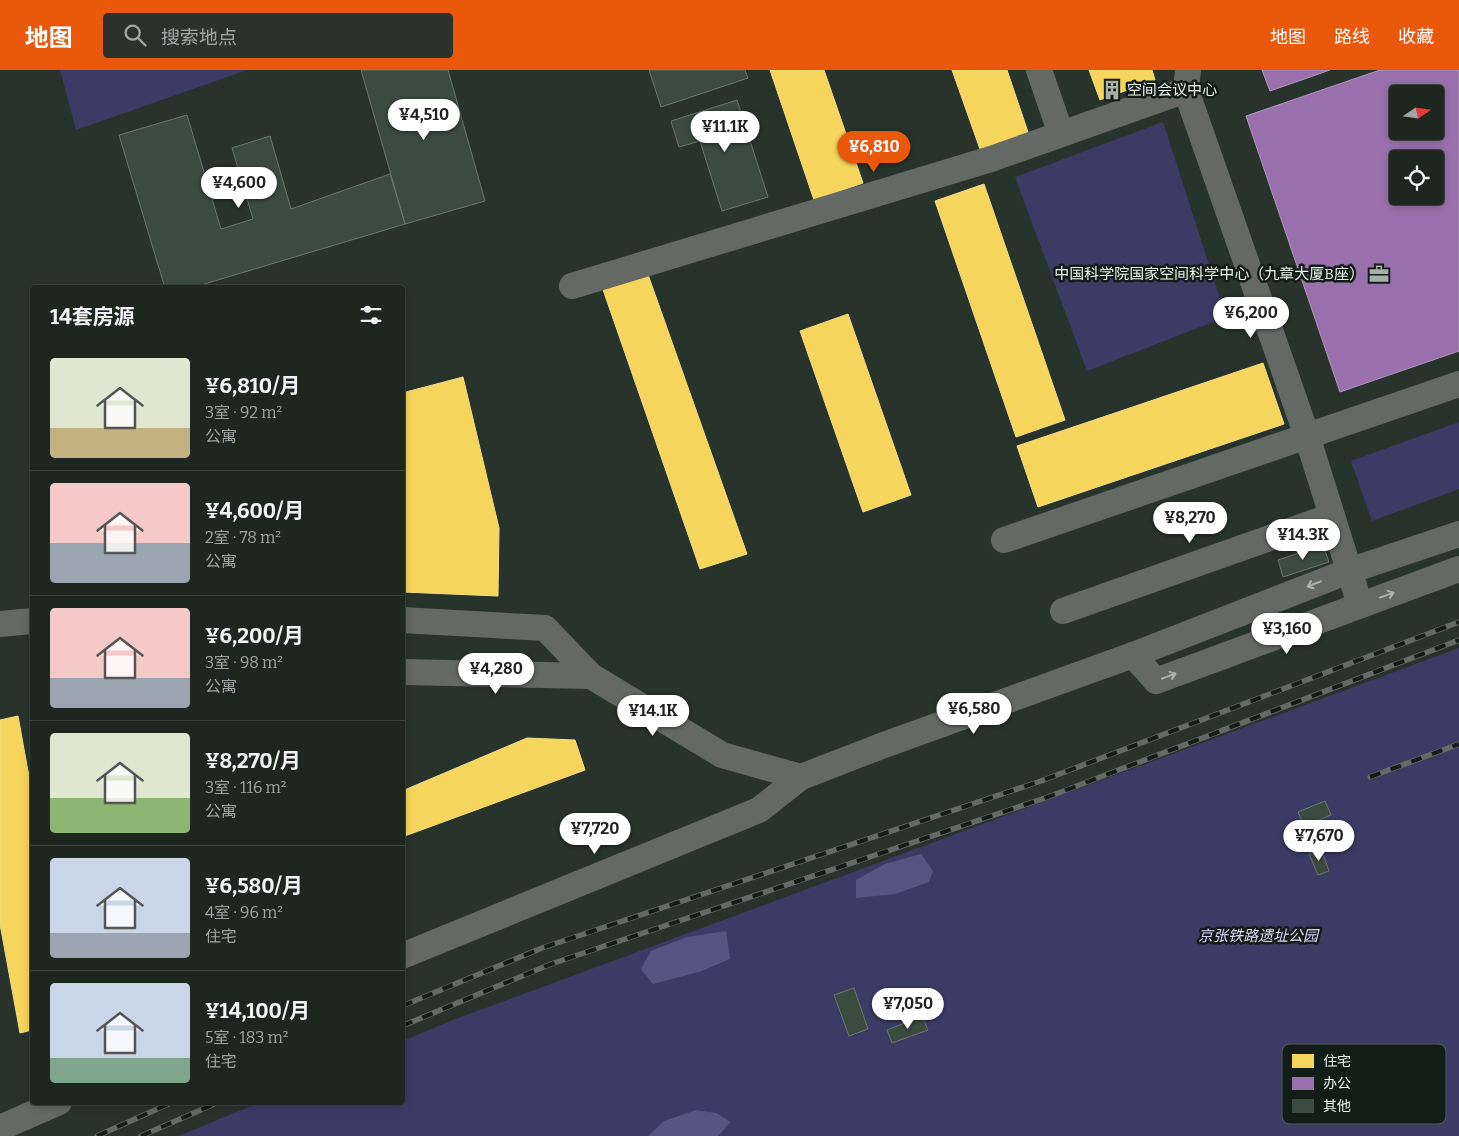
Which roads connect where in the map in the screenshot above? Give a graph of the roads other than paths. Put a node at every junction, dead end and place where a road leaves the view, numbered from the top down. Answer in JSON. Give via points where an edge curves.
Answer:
{"nodes":[{"id":1,"x":1039,"y":70,"type":"edge"},
{"id":2,"x":1187,"y":80,"type":"edge"},
{"id":3,"x":1061,"y":134,"type":"junction"},
{"id":4,"x":572,"y":286,"type":"dead end"},
{"id":5,"x":1459,"y":384,"type":"edge"},
{"id":6,"x":1307,"y":436,"type":"junction"},
{"id":7,"x":1332,"y":516,"type":"junction"},
{"id":8,"x":1459,"y":534,"type":"edge"},
{"id":9,"x":1004,"y":540,"type":"dead end"},
{"id":10,"x":1349,"y":570,"type":"junction"},
{"id":11,"x":1459,"y":570,"type":"edge"},
{"id":12,"x":1360,"y":605,"type":"junction"},
{"id":13,"x":1063,"y":611,"type":"dead end"},
{"id":14,"x":405,"y":620,"type":"edge"},
{"id":15,"x":30,"y":621,"type":"edge"},
{"id":16,"x":0,"y":624,"type":"edge"},
{"id":17,"x":1133,"y":655,"type":"junction"},
{"id":18,"x":405,"y":672,"type":"edge"},
{"id":19,"x":591,"y":676,"type":"junction"},
{"id":20,"x":801,"y":777,"type":"junction"},
{"id":21,"x":405,"y":955,"type":"edge"},
{"id":22,"x":52,"y":1105,"type":"edge"},
{"id":23,"x":0,"y":1128,"type":"edge"}],
"edges":[{"from":1,"to":3,"type":"street"},
{"from":2,"to":3,"type":"street"},
{"from":2,"to":6,"type":"street"},
{"from":3,"to":4,"type":"street","via":[[991,159]]},
{"from":5,"to":6,"type":"street"},
{"from":6,"to":7,"type":"street"},
{"from":6,"to":9,"type":"street"},
{"from":7,"to":10,"type":"street"},
{"from":7,"to":13,"type":"street"},
{"from":8,"to":10,"type":"street"},
{"from":10,"to":12,"type":"street"},
{"from":10,"to":17,"type":"street","one_way":true},
{"from":12,"to":11,"type":"street","one_way":true},
{"from":17,"to":12,"type":"street","one_way":true,"via":[[1156,681]]},
{"from":14,"to":19,"type":"street","via":[[544,628]]},
{"from":15,"to":16,"type":"street"},
{"from":17,"to":20,"type":"street"},
{"from":18,"to":19,"type":"street"},
{"from":19,"to":20,"type":"street","via":[[722,755]]},
{"from":20,"to":21,"type":"street","via":[[759,810]]},
{"from":22,"to":23,"type":"street"}]}
